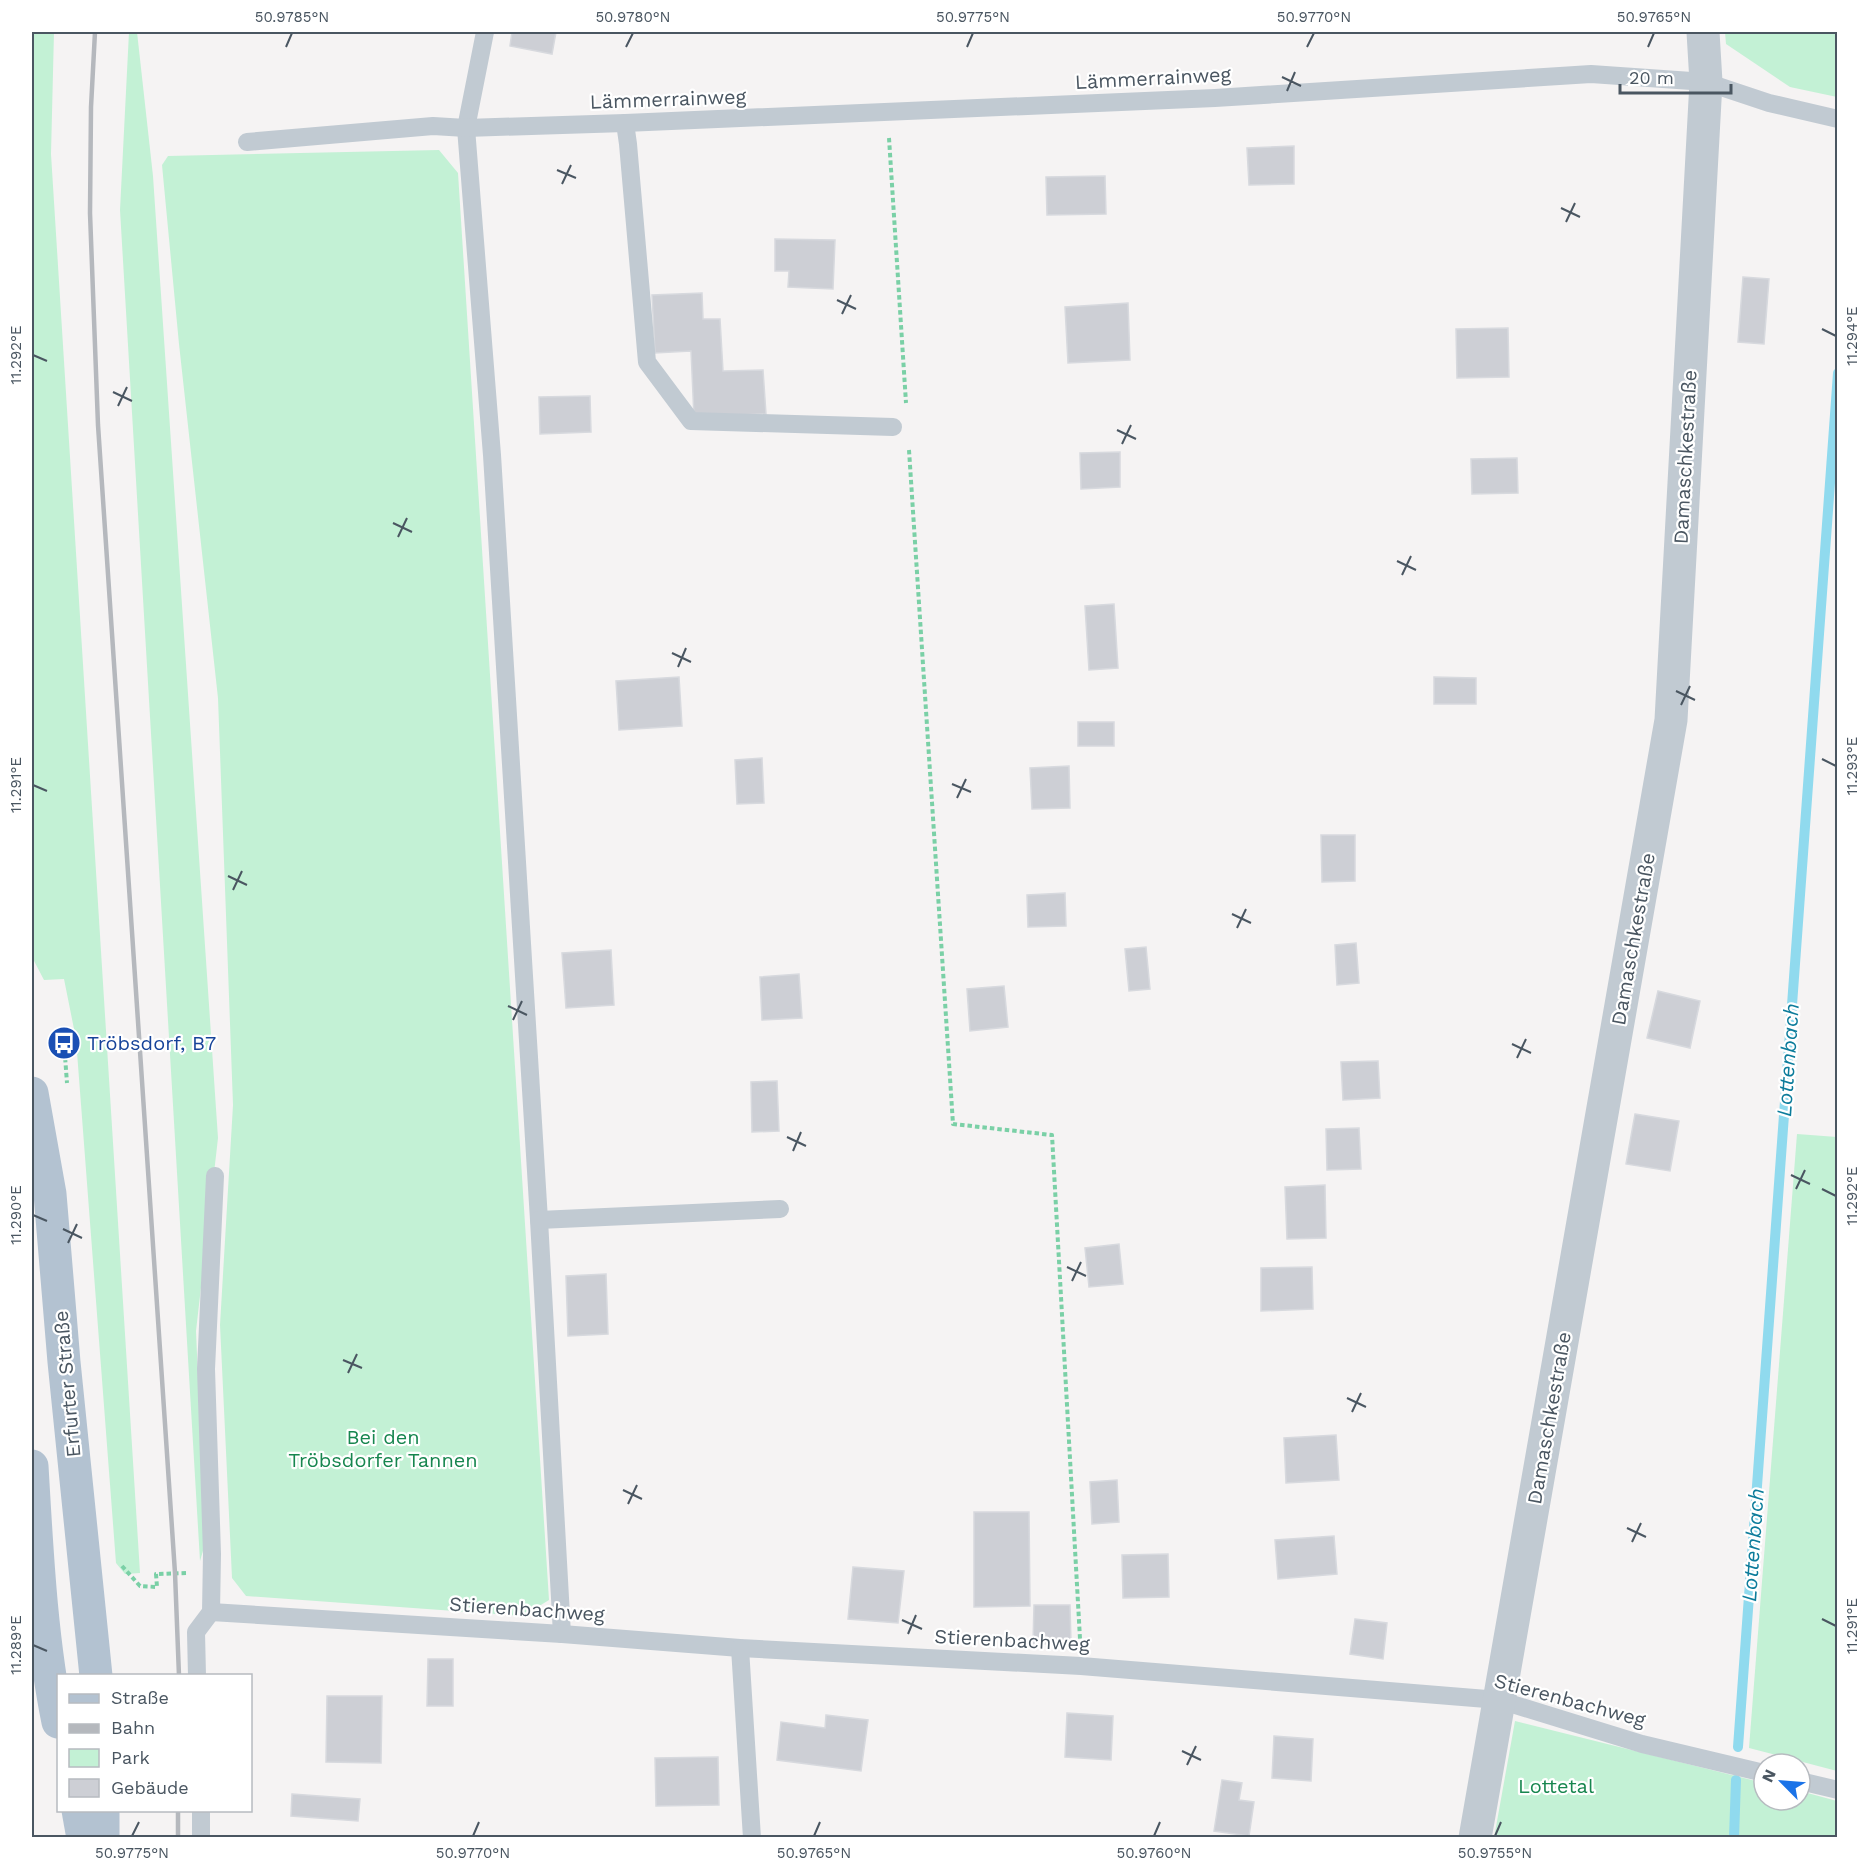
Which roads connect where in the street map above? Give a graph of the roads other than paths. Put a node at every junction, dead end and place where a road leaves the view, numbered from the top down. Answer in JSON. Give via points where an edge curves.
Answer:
{"nodes":[{"id":1,"x":485,"y":32,"type":"edge"},
{"id":2,"x":1703,"y":32,"type":"edge"},
{"id":3,"x":1706,"y":82,"type":"junction"},
{"id":4,"x":1838,"y":119,"type":"edge"},
{"id":5,"x":625,"y":123,"type":"junction"},
{"id":6,"x":466,"y":128,"type":"junction"},
{"id":7,"x":247,"y":142,"type":"dead end"},
{"id":8,"x":893,"y":428,"type":"dead end"},
{"id":9,"x":32,"y":1093,"type":"edge"},
{"id":10,"x":215,"y":1176,"type":"dead end"},
{"id":11,"x":780,"y":1209,"type":"dead end"},
{"id":12,"x":539,"y":1220,"type":"junction"},
{"id":13,"x":32,"y":1466,"type":"edge"},
{"id":14,"x":211,"y":1612,"type":"junction"},
{"id":15,"x":562,"y":1634,"type":"junction"},
{"id":16,"x":740,"y":1648,"type":"junction"},
{"id":17,"x":96,"y":1674,"type":"edge"},
{"id":18,"x":197,"y":1674,"type":"edge"},
{"id":19,"x":1499,"y":1700,"type":"junction"},
{"id":20,"x":57,"y":1717,"type":"edge"},
{"id":21,"x":1752,"y":1770,"type":"edge"},
{"id":22,"x":1812,"y":1784,"type":"edge"},
{"id":23,"x":1838,"y":1790,"type":"edge"},
{"id":24,"x":78,"y":1812,"type":"edge"},
{"id":25,"x":103,"y":1812,"type":"edge"},
{"id":26,"x":201,"y":1812,"type":"edge"},
{"id":27,"x":83,"y":1838,"type":"edge"},
{"id":28,"x":103,"y":1838,"type":"edge"},
{"id":29,"x":201,"y":1838,"type":"edge"},
{"id":30,"x":752,"y":1838,"type":"edge"},
{"id":31,"x":1475,"y":1838,"type":"edge"}],
"edges":[{"from":1,"to":6,"type":"lane"},
{"from":2,"to":3,"type":"street","name":"Damaschkestraße"},
{"from":3,"to":4,"type":"lane","name":"Lämmerrainweg","via":[[1769,103]]},
{"from":3,"to":5,"type":"lane","name":"Lämmerrainweg","via":[[1591,74],[1215,98]]},
{"from":3,"to":19,"type":"street","name":"Damaschkestraße","via":[[1671,720]]},
{"from":5,"to":6,"type":"lane","name":"Lämmerrainweg"},
{"from":5,"to":8,"type":"lane","via":[[647,362],[691,421]]},
{"from":6,"to":7,"type":"lane","name":"Lämmerrainweg","via":[[433,126]]},
{"from":6,"to":12,"type":"lane","via":[[492,455]]},
{"from":9,"to":17,"type":"main road","name":"Erfurter Straße","via":[[50,1194],[63,1362]]},
{"from":10,"to":14,"type":"lane","via":[[206,1370]]},
{"from":11,"to":12,"type":"lane"},
{"from":12,"to":15,"type":"lane"},
{"from":13,"to":20,"type":"main road","via":[[42,1608]]},
{"from":14,"to":15,"type":"lane","name":"Stierenbachweg"},
{"from":14,"to":18,"type":"lane","via":[[196,1632]]},
{"from":15,"to":16,"type":"lane","name":"Stierenbachweg"},
{"from":16,"to":19,"type":"lane","name":"Stierenbachweg","via":[[1081,1666]]},
{"from":16,"to":30,"type":"lane"},
{"from":19,"to":21,"type":"lane","name":"Stierenbachweg","via":[[1642,1744]]},
{"from":19,"to":31,"type":"street","name":"Damaschkestraße"},
{"from":22,"to":23,"type":"lane"},
{"from":24,"to":27,"type":"main road"},
{"from":25,"to":28,"type":"main road"},
{"from":26,"to":29,"type":"lane"}]}
